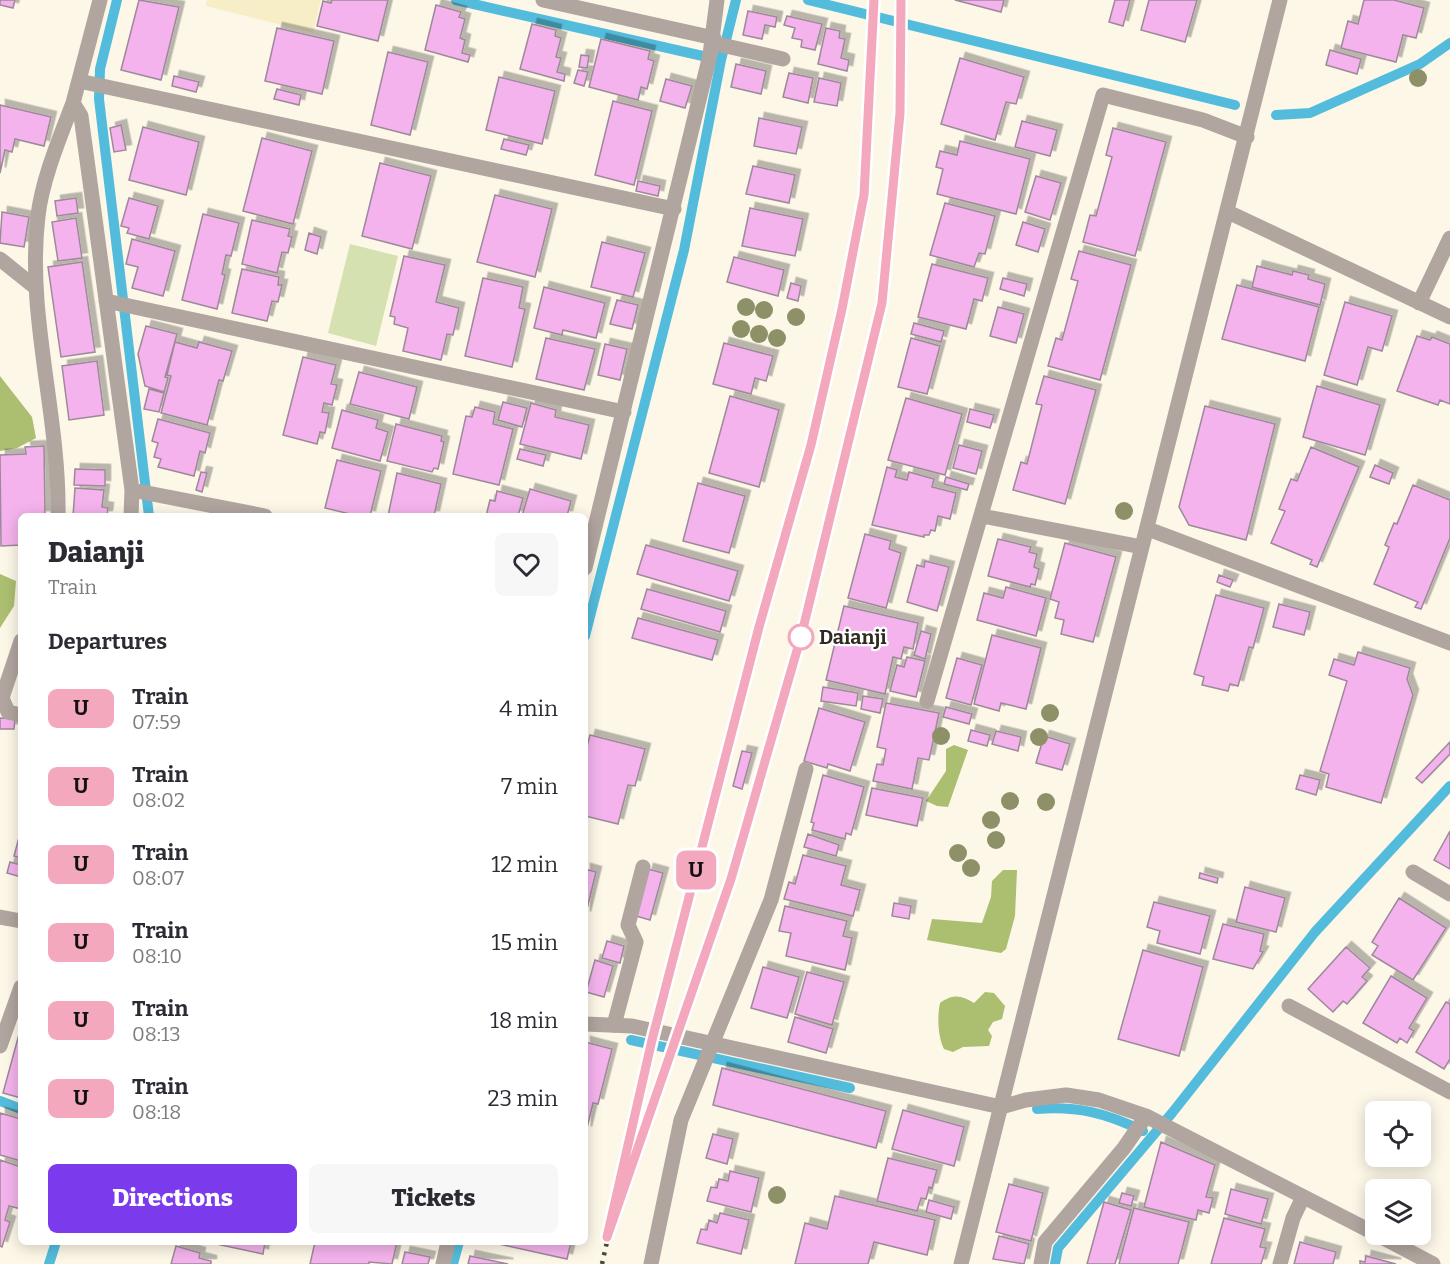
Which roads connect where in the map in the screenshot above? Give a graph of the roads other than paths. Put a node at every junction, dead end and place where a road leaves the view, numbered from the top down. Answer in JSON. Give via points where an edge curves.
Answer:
{"nodes":[{"id":1,"x":100,"y":0,"type":"edge"},
{"id":2,"x":543,"y":0,"type":"edge"},
{"id":3,"x":717,"y":0,"type":"edge"},
{"id":4,"x":1281,"y":0,"type":"edge"},
{"id":5,"x":716,"y":48,"type":"junction"},
{"id":6,"x":783,"y":59,"type":"dead end"},
{"id":7,"x":91,"y":84,"type":"junction"},
{"id":8,"x":73,"y":103,"type":"junction"},
{"id":9,"x":1247,"y":137,"type":"junction"},
{"id":10,"x":674,"y":209,"type":"junction"},
{"id":11,"x":1228,"y":212,"type":"junction"},
{"id":12,"x":1450,"y":238,"type":"edge"},
{"id":13,"x":0,"y":259,"type":"edge"},
{"id":14,"x":36,"y":288,"type":"junction"},
{"id":15,"x":106,"y":301,"type":"junction"},
{"id":16,"x":1419,"y":303,"type":"junction"},
{"id":17,"x":1450,"y":317,"type":"edge"},
{"id":18,"x":624,"y":412,"type":"junction"},
{"id":19,"x":141,"y":492,"type":"junction"},
{"id":20,"x":58,"y":513,"type":"edge"},
{"id":21,"x":132,"y":513,"type":"edge"},
{"id":22,"x":250,"y":513,"type":"edge"},
{"id":23,"x":982,"y":516,"type":"junction"},
{"id":24,"x":1148,"y":529,"type":"junction"},
{"id":25,"x":1142,"y":547,"type":"junction"},
{"id":26,"x":588,"y":556,"type":"edge"},
{"id":27,"x":1450,"y":643,"type":"edge"},
{"id":28,"x":18,"y":650,"type":"edge"},
{"id":29,"x":927,"y":701,"type":"dead end"},
{"id":30,"x":18,"y":714,"type":"edge"},
{"id":31,"x":806,"y":769,"type":"dead end"},
{"id":32,"x":643,"y":867,"type":"dead end"},
{"id":33,"x":1413,"y":872,"type":"dead end"},
{"id":34,"x":1450,"y":894,"type":"edge"},
{"id":35,"x":0,"y":917,"type":"edge"},
{"id":36,"x":18,"y":920,"type":"edge"},
{"id":37,"x":18,"y":995,"type":"edge"},
{"id":38,"x":1289,"y":1006,"type":"dead end"},
{"id":39,"x":588,"y":1024,"type":"edge"},
{"id":40,"x":614,"y":1025,"type":"junction"},
{"id":41,"x":0,"y":1046,"type":"edge"},
{"id":42,"x":708,"y":1054,"type":"junction"},
{"id":43,"x":1450,"y":1092,"type":"edge"},
{"id":44,"x":1001,"y":1107,"type":"junction"},
{"id":45,"x":1144,"y":1123,"type":"junction"},
{"id":46,"x":1303,"y":1197,"type":"junction"},
{"id":47,"x":1365,"y":1228,"type":"edge"},
{"id":48,"x":447,"y":1245,"type":"edge"},
{"id":49,"x":1397,"y":1245,"type":"edge"},
{"id":50,"x":443,"y":1264,"type":"edge"},
{"id":51,"x":651,"y":1264,"type":"edge"},
{"id":52,"x":961,"y":1264,"type":"edge"},
{"id":53,"x":1041,"y":1264,"type":"edge"},
{"id":54,"x":1280,"y":1264,"type":"edge"},
{"id":55,"x":1433,"y":1264,"type":"edge"}],
"edges":[{"from":1,"to":7,"type":"street"},
{"from":2,"to":5,"type":"street"},
{"from":3,"to":5,"type":"street"},
{"from":4,"to":9,"type":"street"},
{"from":5,"to":6,"type":"street"},
{"from":5,"to":10,"type":"street"},
{"from":7,"to":8,"type":"street"},
{"from":7,"to":10,"type":"street"},
{"from":8,"to":14,"type":"street","via":[[38,214]]},
{"from":8,"to":15,"type":"street","via":[[81,116]]},
{"from":9,"to":11,"type":"street"},
{"from":9,"to":23,"type":"street","via":[[1203,120],[1103,95]]},
{"from":10,"to":18,"type":"street"},
{"from":11,"to":16,"type":"street"},
{"from":11,"to":24,"type":"street"},
{"from":12,"to":16,"type":"street"},
{"from":13,"to":14,"type":"street"},
{"from":14,"to":20,"type":"street","via":[[58,476]]},
{"from":15,"to":18,"type":"street"},
{"from":15,"to":19,"type":"street"},
{"from":16,"to":17,"type":"street"},
{"from":18,"to":26,"type":"street"},
{"from":19,"to":21,"type":"street"},
{"from":19,"to":22,"type":"street"},
{"from":23,"to":25,"type":"street"},
{"from":23,"to":29,"type":"street"},
{"from":24,"to":25,"type":"street"},
{"from":24,"to":27,"type":"street"},
{"from":25,"to":44,"type":"street"},
{"from":28,"to":30,"type":"street","via":[[2,698],[8,712]]},
{"from":31,"to":42,"type":"street","via":[[771,900]]},
{"from":32,"to":40,"type":"street","via":[[628,925],[636,942]]},
{"from":33,"to":34,"type":"street"},
{"from":35,"to":36,"type":"street"},
{"from":37,"to":41,"type":"street"},
{"from":38,"to":43,"type":"street"},
{"from":39,"to":40,"type":"street"},
{"from":40,"to":42,"type":"street","via":[[632,1026]]},
{"from":42,"to":44,"type":"street"},
{"from":42,"to":51,"type":"street","via":[[681,1120]]},
{"from":44,"to":45,"type":"street","via":[[1066,1095],[1099,1100]]},
{"from":44,"to":52,"type":"street"},
{"from":45,"to":46,"type":"street","via":[[1171,1129]]},
{"from":45,"to":53,"type":"street","via":[[1046,1242]]},
{"from":46,"to":47,"type":"street"},
{"from":46,"to":54,"type":"street"},
{"from":48,"to":50,"type":"street"},
{"from":49,"to":55,"type":"street"}]}
